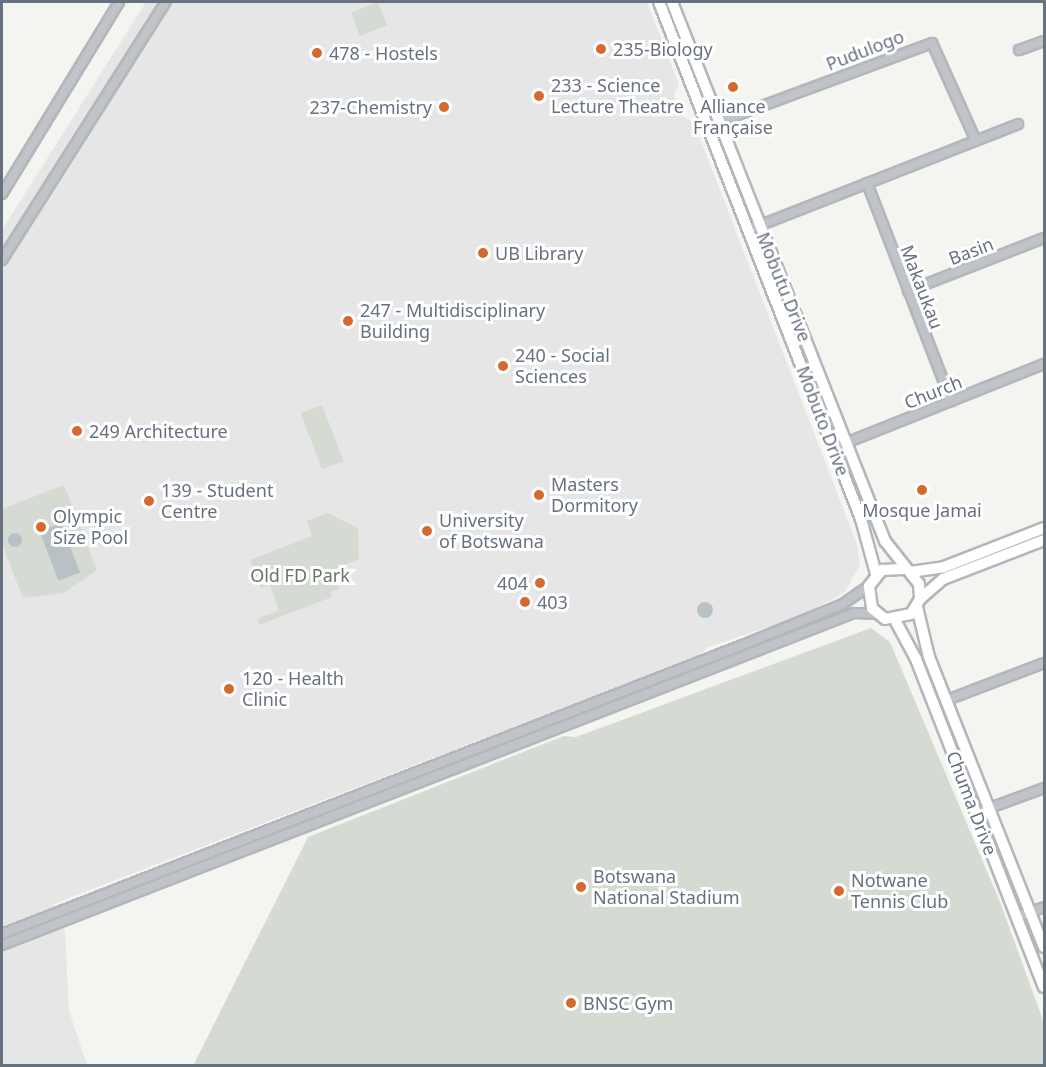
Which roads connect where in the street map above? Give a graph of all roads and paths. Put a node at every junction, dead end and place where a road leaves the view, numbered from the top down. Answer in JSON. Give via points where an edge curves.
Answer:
{"nodes":[{"id":1,"x":119,"y":2,"type":"edge"},
{"id":2,"x":166,"y":2,"type":"edge"},
{"id":3,"x":662,"y":2,"type":"edge"},
{"id":4,"x":672,"y":2,"type":"edge"},
{"id":5,"x":1044,"y":41,"type":"edge"},
{"id":6,"x":1019,"y":51,"type":"dead end"},
{"id":7,"x":711,"y":102,"type":"junction"},
{"id":8,"x":700,"y":107,"type":"junction"},
{"id":9,"x":719,"y":122,"type":"junction"},
{"id":10,"x":1018,"y":124,"type":"dead end"},
{"id":11,"x":708,"y":126,"type":"junction"},
{"id":12,"x":976,"y":141,"type":"junction"},
{"id":13,"x":867,"y":183,"type":"junction"},
{"id":14,"x":2,"y":194,"type":"edge"},
{"id":15,"x":760,"y":225,"type":"junction"},
{"id":16,"x":748,"y":230,"type":"junction"},
{"id":17,"x":1044,"y":238,"type":"edge"},
{"id":18,"x":2,"y":260,"type":"edge"},
{"id":19,"x":908,"y":291,"type":"junction"},
{"id":20,"x":1044,"y":364,"type":"edge"},
{"id":21,"x":951,"y":401,"type":"junction"},
{"id":22,"x":846,"y":443,"type":"junction"},
{"id":23,"x":833,"y":448,"type":"junction"},
{"id":24,"x":1044,"y":528,"type":"edge"},
{"id":25,"x":1044,"y":540,"type":"edge"},
{"id":26,"x":907,"y":571,"type":"junction"},
{"id":27,"x":876,"y":574,"type":"junction"},
{"id":28,"x":869,"y":586,"type":"junction"},
{"id":29,"x":918,"y":603,"type":"junction"},
{"id":30,"x":877,"y":614,"type":"junction"},
{"id":31,"x":895,"y":620,"type":"junction"},
{"id":32,"x":1044,"y":663,"type":"edge"},
{"id":33,"x":947,"y":700,"type":"junction"},
{"id":34,"x":1044,"y":788,"type":"edge"},
{"id":35,"x":989,"y":808,"type":"junction"},
{"id":36,"x":976,"y":813,"type":"junction"},
{"id":37,"x":206,"y":853,"type":"junction"},
{"id":38,"x":209,"y":863,"type":"junction"},
{"id":39,"x":78,"y":904,"type":"junction"},
{"id":40,"x":1044,"y":907,"type":"edge"},
{"id":41,"x":1030,"y":912,"type":"junction"},
{"id":42,"x":83,"y":915,"type":"junction"},
{"id":43,"x":1017,"y":917,"type":"junction"},
{"id":44,"x":2,"y":934,"type":"edge"},
{"id":45,"x":2,"y":945,"type":"edge"},
{"id":46,"x":1044,"y":947,"type":"edge"},
{"id":47,"x":1044,"y":987,"type":"edge"}],
"edges":[{"from":1,"to":14,"type":"street"},
{"from":2,"to":18,"type":"street"},
{"from":3,"to":8,"type":"main road","name":"Mobuto Drive"},
{"from":4,"to":7,"type":"main road","name":"Mobutu Drive"},
{"from":5,"to":6,"type":"street"},
{"from":7,"to":8,"type":"main road"},
{"from":7,"to":9,"type":"main road","name":"Mobutu Drive"},
{"from":8,"to":11,"type":"main road","name":"Mobuto Drive"},
{"from":9,"to":11,"type":"street","name":"Pudulogo"},
{"from":9,"to":12,"type":"street","name":"Pudulogo","via":[[932,43],[939,49]]},
{"from":9,"to":15,"type":"main road","name":"Mobutu Drive"},
{"from":10,"to":12,"type":"street"},
{"from":11,"to":16,"type":"main road","name":"Mobuto Drive"},
{"from":12,"to":13,"type":"street"},
{"from":13,"to":15,"type":"street"},
{"from":13,"to":19,"type":"street","name":"Makaukau"},
{"from":15,"to":16,"type":"street"},
{"from":15,"to":22,"type":"main road","name":"Mobutu Drive"},
{"from":16,"to":23,"type":"main road","name":"Mobuto Drive"},
{"from":17,"to":19,"type":"street","name":"Basin"},
{"from":19,"to":21,"type":"street","name":"Makaukau"},
{"from":20,"to":21,"type":"street","name":"Church"},
{"from":21,"to":22,"type":"street","name":"Church"},
{"from":22,"to":23,"type":"street","name":"Church"},
{"from":22,"to":26,"type":"main road","name":"Mobutu Drive","via":[[885,541]]},
{"from":23,"to":27,"type":"main road","name":"Mobuto Drive"},
{"from":24,"to":26,"type":"main road","via":[[944,567]]},
{"from":25,"to":29,"type":"main road","via":[[943,579]]},
{"from":26,"to":27,"type":"main road"},
{"from":26,"to":29,"type":"main road"},
{"from":27,"to":28,"type":"main road"},
{"from":28,"to":30,"type":"main road","via":[[869,601]]},
{"from":28,"to":37,"type":"street","via":[[843,604],[750,642]]},
{"from":29,"to":31,"type":"main road"},
{"from":29,"to":33,"type":"main road","name":"Chuma Drive","via":[[921,635]]},
{"from":30,"to":31,"type":"main road"},
{"from":30,"to":38,"type":"street","via":[[854,613]]},
{"from":31,"to":36,"type":"main road","name":"Chuma Drive"},
{"from":32,"to":33,"type":"street"},
{"from":33,"to":35,"type":"main road","name":"Chuma Drive"},
{"from":34,"to":35,"type":"street"},
{"from":35,"to":36,"type":"street"},
{"from":35,"to":41,"type":"main road","name":"Chuma Drive"},
{"from":36,"to":43,"type":"main road","name":"Chuma Drive"},
{"from":37,"to":38,"type":"street"},
{"from":37,"to":39,"type":"street"},
{"from":38,"to":42,"type":"street"},
{"from":39,"to":42,"type":"street"},
{"from":39,"to":44,"type":"street"},
{"from":40,"to":41,"type":"street"},
{"from":41,"to":43,"type":"street"},
{"from":41,"to":46,"type":"main road","name":"Chuma Drive"},
{"from":42,"to":45,"type":"street"},
{"from":43,"to":47,"type":"main road","name":"Chuma Drive"}]}
